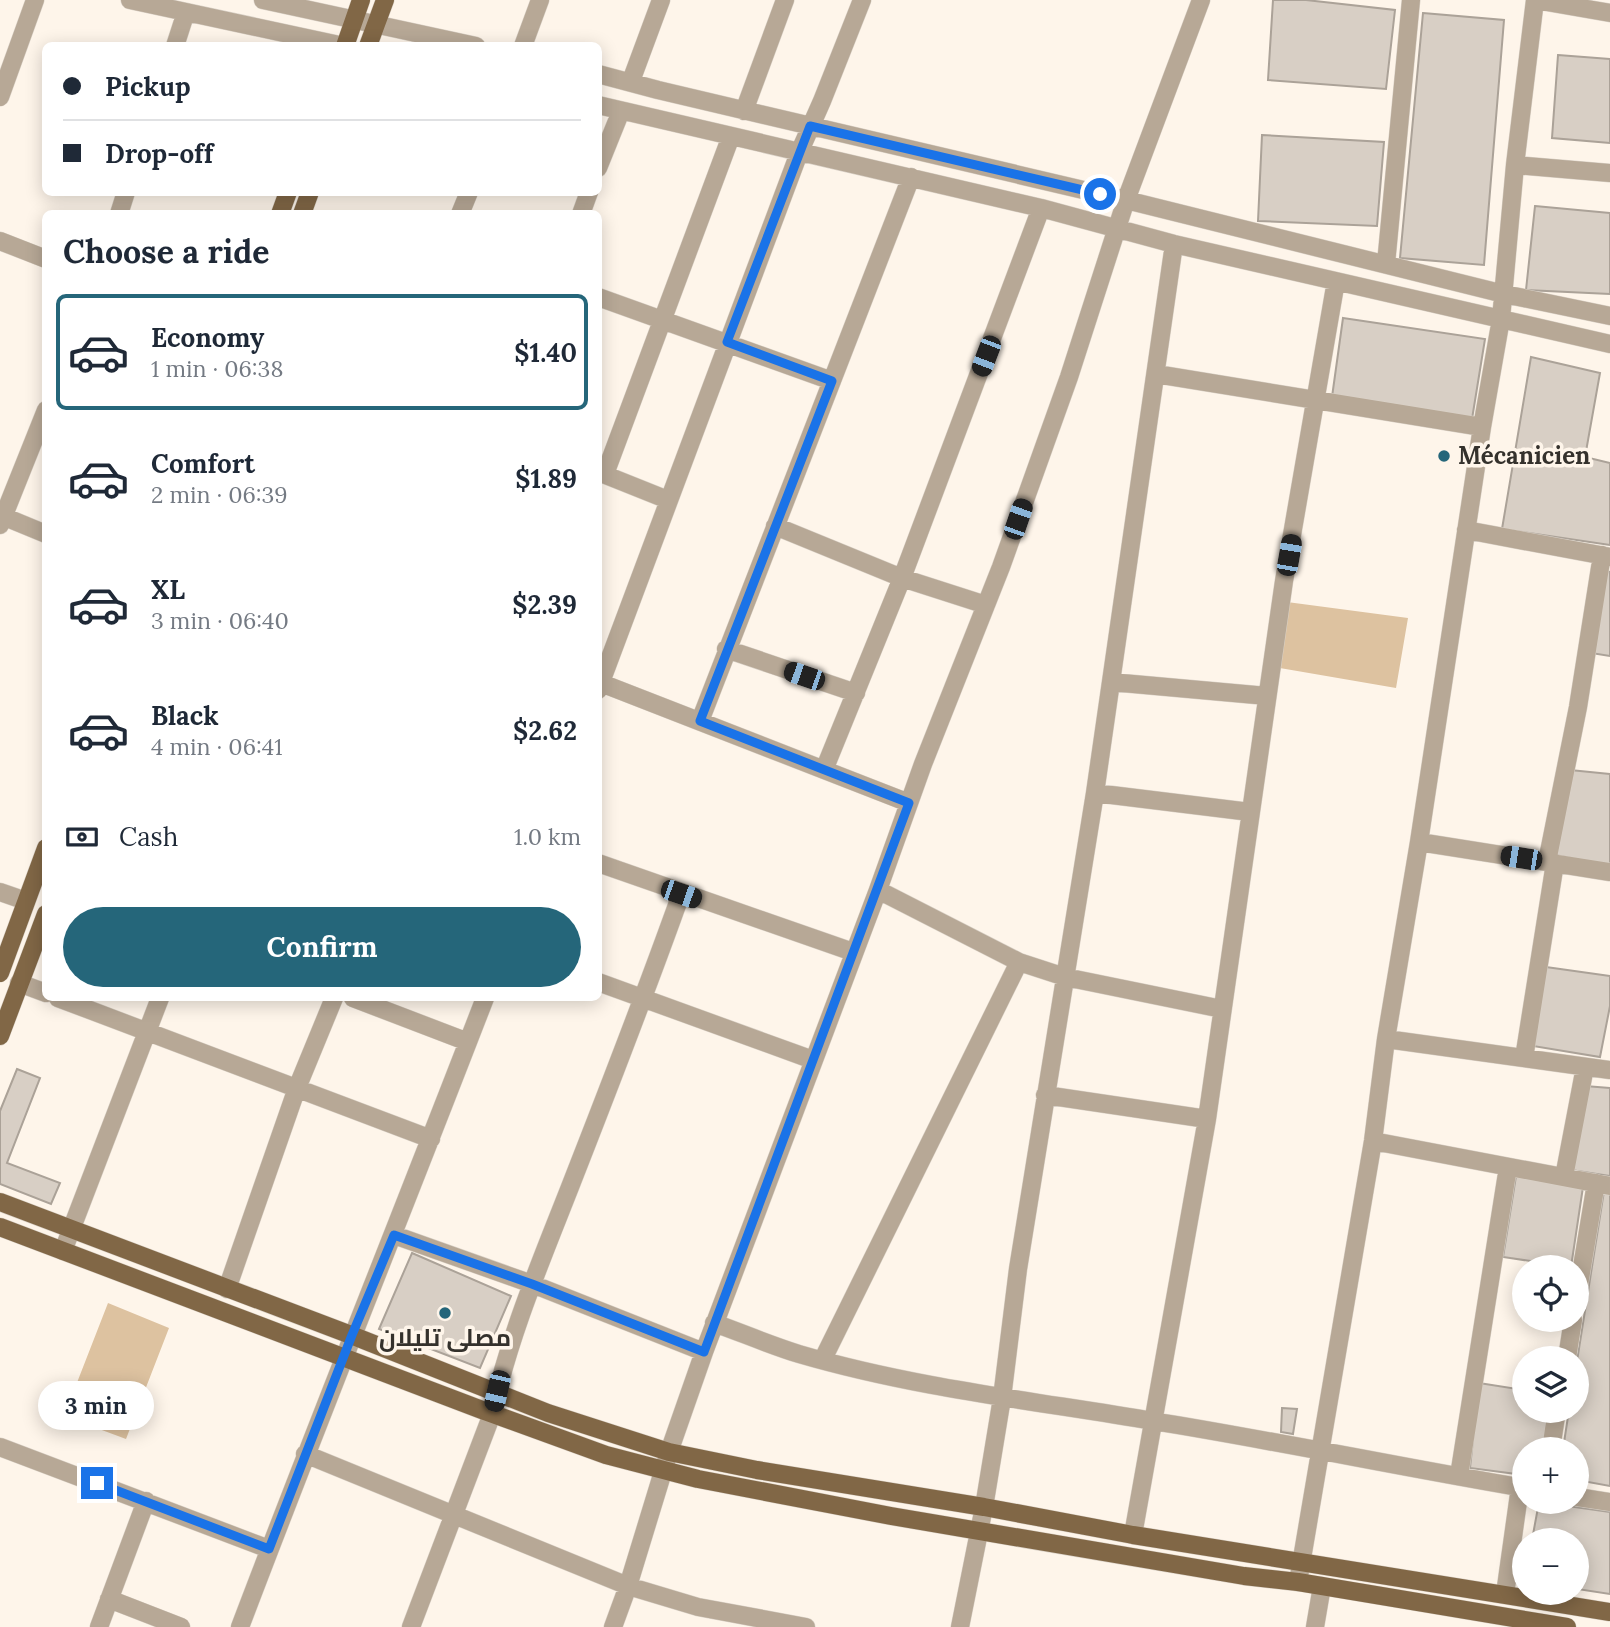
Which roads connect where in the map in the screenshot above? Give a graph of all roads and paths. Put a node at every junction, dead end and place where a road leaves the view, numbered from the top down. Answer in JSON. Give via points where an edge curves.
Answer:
{"nodes":[{"id":1,"x":35,"y":0,"type":"edge"},
{"id":2,"x":130,"y":0,"type":"edge"},
{"id":3,"x":263,"y":0,"type":"edge"},
{"id":4,"x":361,"y":0,"type":"edge"},
{"id":5,"x":385,"y":0,"type":"edge"},
{"id":6,"x":540,"y":0,"type":"edge"},
{"id":7,"x":661,"y":0,"type":"edge"},
{"id":8,"x":785,"y":0,"type":"edge"},
{"id":9,"x":862,"y":0,"type":"edge"},
{"id":10,"x":1201,"y":0,"type":"edge"},
{"id":11,"x":1411,"y":0,"type":"edge"},
{"id":12,"x":1535,"y":0,"type":"edge"},
{"id":13,"x":186,"y":12,"type":"junction"},
{"id":14,"x":1610,"y":13,"type":"edge"},
{"id":15,"x":353,"y":19,"type":"junction"},
{"id":16,"x":376,"y":24,"type":"junction"},
{"id":17,"x":176,"y":42,"type":"edge"},
{"id":18,"x":326,"y":42,"type":"edge"},
{"id":19,"x":346,"y":42,"type":"edge"},
{"id":20,"x":369,"y":42,"type":"edge"},
{"id":21,"x":458,"y":42,"type":"edge"},
{"id":22,"x":524,"y":42,"type":"edge"},
{"id":23,"x":602,"y":75,"type":"edge"},
{"id":24,"x":631,"y":81,"type":"junction"},
{"id":25,"x":0,"y":97,"type":"edge"},
{"id":26,"x":602,"y":106,"type":"edge"},
{"id":27,"x":621,"y":111,"type":"junction"},
{"id":28,"x":744,"y":111,"type":"junction"},
{"id":29,"x":810,"y":126,"type":"junction"},
{"id":30,"x":731,"y":136,"type":"junction"},
{"id":31,"x":799,"y":153,"type":"junction"},
{"id":32,"x":602,"y":158,"type":"edge"},
{"id":33,"x":1515,"y":165,"type":"junction"},
{"id":34,"x":1610,"y":173,"type":"edge"},
{"id":35,"x":911,"y":177,"type":"junction"},
{"id":36,"x":1126,"y":200,"type":"junction"},
{"id":37,"x":1041,"y":208,"type":"junction"},
{"id":38,"x":1117,"y":228,"type":"junction"},
{"id":39,"x":0,"y":241,"type":"edge"},
{"id":40,"x":1174,"y":243,"type":"junction"},
{"id":41,"x":42,"y":257,"type":"edge"},
{"id":42,"x":1386,"y":264,"type":"junction"},
{"id":43,"x":1336,"y":281,"type":"junction"},
{"id":44,"x":1504,"y":294,"type":"junction"},
{"id":45,"x":602,"y":298,"type":"edge"},
{"id":46,"x":1610,"y":316,"type":"edge"},
{"id":47,"x":1501,"y":319,"type":"junction"},
{"id":48,"x":664,"y":320,"type":"junction"},
{"id":49,"x":727,"y":342,"type":"junction"},
{"id":50,"x":1610,"y":344,"type":"edge"},
{"id":51,"x":1156,"y":374,"type":"junction"},
{"id":52,"x":832,"y":381,"type":"junction"},
{"id":53,"x":1316,"y":401,"type":"junction"},
{"id":54,"x":42,"y":420,"type":"edge"},
{"id":55,"x":1482,"y":427,"type":"junction"},
{"id":56,"x":602,"y":473,"type":"edge"},
{"id":57,"x":668,"y":500,"type":"junction"},
{"id":58,"x":1,"y":519,"type":"edge"},
{"id":59,"x":775,"y":526,"type":"junction"},
{"id":60,"x":1466,"y":530,"type":"junction"},
{"id":61,"x":42,"y":533,"type":"edge"},
{"id":62,"x":1606,"y":556,"type":"edge"},
{"id":63,"x":902,"y":578,"type":"junction"},
{"id":64,"x":986,"y":605,"type":"junction"},
{"id":65,"x":726,"y":649,"type":"junction"},
{"id":66,"x":602,"y":682,"type":"edge"},
{"id":67,"x":1111,"y":682,"type":"junction"},
{"id":68,"x":602,"y":688,"type":"edge"},
{"id":69,"x":856,"y":694,"type":"junction"},
{"id":70,"x":1267,"y":695,"type":"junction"},
{"id":71,"x":700,"y":721,"type":"junction"},
{"id":72,"x":824,"y":770,"type":"junction"},
{"id":73,"x":1095,"y":793,"type":"junction"},
{"id":74,"x":909,"y":803,"type":"junction"},
{"id":75,"x":1250,"y":812,"type":"junction"},
{"id":76,"x":1419,"y":842,"type":"junction"},
{"id":77,"x":42,"y":859,"type":"edge"},
{"id":78,"x":1551,"y":863,"type":"junction"},
{"id":79,"x":602,"y":864,"type":"edge"},
{"id":80,"x":1610,"y":872,"type":"edge"},
{"id":81,"x":878,"y":890,"type":"junction"},
{"id":82,"x":0,"y":892,"type":"edge"},
{"id":83,"x":681,"y":894,"type":"junction"},
{"id":84,"x":26,"y":901,"type":"junction"},
{"id":85,"x":42,"y":924,"type":"edge"},
{"id":86,"x":853,"y":952,"type":"junction"},
{"id":87,"x":1019,"y":962,"type":"junction"},
{"id":88,"x":0,"y":973,"type":"edge"},
{"id":89,"x":1065,"y":977,"type":"junction"},
{"id":90,"x":19,"y":983,"type":"junction"},
{"id":91,"x":602,"y":983,"type":"edge"},
{"id":92,"x":42,"y":992,"type":"edge"},
{"id":93,"x":644,"y":999,"type":"junction"},
{"id":94,"x":66,"y":1001,"type":"edge"},
{"id":95,"x":159,"y":1001,"type":"edge"},
{"id":96,"x":333,"y":1001,"type":"edge"},
{"id":97,"x":362,"y":1001,"type":"edge"},
{"id":98,"x":484,"y":1001,"type":"edge"},
{"id":99,"x":1222,"y":1009,"type":"junction"},
{"id":100,"x":147,"y":1031,"type":"junction"},
{"id":101,"x":0,"y":1036,"type":"edge"},
{"id":102,"x":1386,"y":1039,"type":"junction"},
{"id":103,"x":468,"y":1042,"type":"junction"},
{"id":104,"x":1524,"y":1058,"type":"junction"},
{"id":105,"x":813,"y":1060,"type":"junction"},
{"id":106,"x":1585,"y":1066,"type":"junction"},
{"id":107,"x":1609,"y":1066,"type":"edge"},
{"id":108,"x":297,"y":1088,"type":"junction"},
{"id":109,"x":1045,"y":1095,"type":"junction"},
{"id":110,"x":1207,"y":1119,"type":"junction"},
{"id":111,"x":431,"y":1139,"type":"junction"},
{"id":112,"x":1373,"y":1141,"type":"junction"},
{"id":113,"x":1508,"y":1167,"type":"junction"},
{"id":114,"x":1564,"y":1177,"type":"junction"},
{"id":115,"x":1603,"y":1185,"type":"edge"},
{"id":116,"x":0,"y":1202,"type":"edge"},
{"id":117,"x":0,"y":1227,"type":"edge"},
{"id":118,"x":72,"y":1230,"type":"junction"},
{"id":119,"x":394,"y":1235,"type":"junction"},
{"id":120,"x":63,"y":1251,"type":"junction"},
{"id":121,"x":1587,"y":1255,"type":"edge"},
{"id":122,"x":532,"y":1284,"type":"junction"},
{"id":123,"x":227,"y":1289,"type":"junction"},
{"id":124,"x":714,"y":1323,"type":"junction"},
{"id":125,"x":352,"y":1335,"type":"junction"},
{"id":126,"x":704,"y":1352,"type":"junction"},
{"id":127,"x":344,"y":1357,"type":"junction"},
{"id":128,"x":823,"y":1359,"type":"junction"},
{"id":129,"x":497,"y":1391,"type":"junction"},
{"id":130,"x":1002,"y":1398,"type":"junction"},
{"id":131,"x":492,"y":1413,"type":"junction"},
{"id":132,"x":1152,"y":1420,"type":"junction"},
{"id":133,"x":0,"y":1447,"type":"edge"},
{"id":134,"x":1320,"y":1449,"type":"junction"},
{"id":135,"x":669,"y":1452,"type":"junction"},
{"id":136,"x":305,"y":1454,"type":"junction"},
{"id":137,"x":664,"y":1470,"type":"junction"},
{"id":138,"x":1459,"y":1476,"type":"junction"},
{"id":139,"x":1512,"y":1486,"type":"edge"},
{"id":140,"x":1589,"y":1499,"type":"edge"},
{"id":141,"x":146,"y":1501,"type":"junction"},
{"id":142,"x":1610,"y":1502,"type":"edge"},
{"id":143,"x":984,"y":1507,"type":"junction"},
{"id":144,"x":453,"y":1514,"type":"junction"},
{"id":145,"x":1518,"y":1514,"type":"edge"},
{"id":146,"x":980,"y":1530,"type":"junction"},
{"id":147,"x":1133,"y":1535,"type":"junction"},
{"id":148,"x":269,"y":1549,"type":"junction"},
{"id":149,"x":1301,"y":1560,"type":"junction"},
{"id":150,"x":1298,"y":1582,"type":"junction"},
{"id":151,"x":628,"y":1586,"type":"junction"},
{"id":152,"x":1322,"y":1586,"type":"junction"},
{"id":153,"x":1505,"y":1594,"type":"junction"},
{"id":154,"x":109,"y":1599,"type":"junction"},
{"id":155,"x":1610,"y":1612,"type":"edge"},
{"id":156,"x":741,"y":1621,"type":"edge"},
{"id":157,"x":99,"y":1627,"type":"edge"},
{"id":158,"x":181,"y":1627,"type":"edge"},
{"id":159,"x":240,"y":1627,"type":"edge"},
{"id":160,"x":411,"y":1627,"type":"edge"},
{"id":161,"x":613,"y":1627,"type":"edge"},
{"id":162,"x":806,"y":1627,"type":"edge"},
{"id":163,"x":960,"y":1627,"type":"edge"},
{"id":164,"x":1315,"y":1627,"type":"edge"},
{"id":165,"x":1567,"y":1627,"type":"edge"}],
"edges":[{"from":1,"to":25,"type":"street"},
{"from":2,"to":13,"type":"street"},
{"from":3,"to":15,"type":"street"},
{"from":4,"to":15,"type":"main road"},
{"from":5,"to":16,"type":"main road"},
{"from":6,"to":22,"type":"street"},
{"from":7,"to":24,"type":"street"},
{"from":8,"to":28,"type":"street"},
{"from":9,"to":29,"type":"street"},
{"from":10,"to":36,"type":"street"},
{"from":11,"to":42,"type":"street"},
{"from":12,"to":14,"type":"street"},
{"from":12,"to":33,"type":"street"},
{"from":13,"to":17,"type":"street"},
{"from":13,"to":18,"type":"street"},
{"from":15,"to":16,"type":"street"},
{"from":15,"to":19,"type":"main road"},
{"from":16,"to":20,"type":"main road"},
{"from":16,"to":21,"type":"street"},
{"from":23,"to":24,"type":"street"},
{"from":24,"to":28,"type":"street"},
{"from":26,"to":27,"type":"street"},
{"from":27,"to":30,"type":"street"},
{"from":27,"to":32,"type":"street"},
{"from":28,"to":29,"type":"street"},
{"from":29,"to":31,"type":"street"},
{"from":29,"to":36,"type":"street"},
{"from":30,"to":31,"type":"street"},
{"from":30,"to":48,"type":"street"},
{"from":31,"to":35,"type":"street"},
{"from":31,"to":49,"type":"street"},
{"from":33,"to":34,"type":"street"},
{"from":33,"to":44,"type":"street"},
{"from":35,"to":37,"type":"street"},
{"from":35,"to":52,"type":"street"},
{"from":36,"to":38,"type":"street"},
{"from":36,"to":42,"type":"street"},
{"from":37,"to":38,"type":"street"},
{"from":37,"to":63,"type":"street"},
{"from":38,"to":40,"type":"street"},
{"from":38,"to":64,"type":"street","via":[[1069,377]]},
{"from":39,"to":41,"type":"street"},
{"from":40,"to":43,"type":"street"},
{"from":40,"to":51,"type":"street"},
{"from":42,"to":44,"type":"street"},
{"from":43,"to":47,"type":"street"},
{"from":43,"to":53,"type":"street"},
{"from":44,"to":46,"type":"street"},
{"from":44,"to":47,"type":"street"},
{"from":45,"to":48,"type":"street"},
{"from":47,"to":50,"type":"street"},
{"from":47,"to":55,"type":"street"},
{"from":48,"to":49,"type":"street"},
{"from":48,"to":56,"type":"street"},
{"from":49,"to":52,"type":"street"},
{"from":49,"to":57,"type":"street"},
{"from":51,"to":53,"type":"street"},
{"from":51,"to":67,"type":"street"},
{"from":52,"to":59,"type":"street"},
{"from":53,"to":55,"type":"street"},
{"from":53,"to":70,"type":"street"},
{"from":54,"to":58,"type":"street"},
{"from":55,"to":60,"type":"street"},
{"from":56,"to":57,"type":"street"},
{"from":57,"to":66,"type":"street"},
{"from":58,"to":61,"type":"street"},
{"from":59,"to":63,"type":"street"},
{"from":59,"to":65,"type":"street"},
{"from":60,"to":62,"type":"street"},
{"from":60,"to":76,"type":"street"},
{"from":62,"to":78,"type":"street"},
{"from":63,"to":64,"type":"street"},
{"from":63,"to":69,"type":"street"},
{"from":64,"to":74,"type":"street"},
{"from":65,"to":69,"type":"street"},
{"from":65,"to":71,"type":"street"},
{"from":67,"to":70,"type":"street"},
{"from":67,"to":73,"type":"street"},
{"from":68,"to":71,"type":"street"},
{"from":69,"to":72,"type":"street"},
{"from":70,"to":75,"type":"street"},
{"from":71,"to":72,"type":"street"},
{"from":72,"to":74,"type":"street"},
{"from":73,"to":75,"type":"street"},
{"from":73,"to":89,"type":"street"},
{"from":74,"to":81,"type":"street"},
{"from":75,"to":99,"type":"street"},
{"from":76,"to":78,"type":"street"},
{"from":76,"to":102,"type":"street"},
{"from":77,"to":84,"type":"main road"},
{"from":78,"to":80,"type":"street"},
{"from":78,"to":104,"type":"street"},
{"from":79,"to":83,"type":"street"},
{"from":81,"to":86,"type":"street"},
{"from":81,"to":87,"type":"street"},
{"from":82,"to":84,"type":"street"},
{"from":83,"to":86,"type":"street"},
{"from":83,"to":93,"type":"street"},
{"from":84,"to":88,"type":"main road"},
{"from":85,"to":90,"type":"main road"},
{"from":86,"to":105,"type":"street"},
{"from":87,"to":89,"type":"street"},
{"from":87,"to":128,"type":"street"},
{"from":89,"to":99,"type":"street"},
{"from":89,"to":109,"type":"street"},
{"from":90,"to":92,"type":"street"},
{"from":90,"to":101,"type":"main road"},
{"from":91,"to":93,"type":"street"},
{"from":93,"to":105,"type":"street"},
{"from":93,"to":122,"type":"street"},
{"from":94,"to":100,"type":"street"},
{"from":95,"to":100,"type":"street"},
{"from":96,"to":108,"type":"street"},
{"from":97,"to":103,"type":"street"},
{"from":98,"to":103,"type":"street"},
{"from":99,"to":110,"type":"street"},
{"from":100,"to":108,"type":"street"},
{"from":100,"to":118,"type":"street"},
{"from":102,"to":104,"type":"street"},
{"from":102,"to":112,"type":"street"},
{"from":103,"to":111,"type":"street"},
{"from":104,"to":106,"type":"street"},
{"from":105,"to":124,"type":"street"},
{"from":106,"to":107,"type":"street"},
{"from":106,"to":114,"type":"street"},
{"from":108,"to":111,"type":"street"},
{"from":108,"to":123,"type":"street"},
{"from":109,"to":110,"type":"street"},
{"from":109,"to":130,"type":"street"},
{"from":110,"to":132,"type":"street"},
{"from":111,"to":119,"type":"street"},
{"from":112,"to":113,"type":"street"},
{"from":112,"to":134,"type":"street"},
{"from":113,"to":114,"type":"street"},
{"from":113,"to":138,"type":"street"},
{"from":114,"to":115,"type":"street"},
{"from":115,"to":121,"type":"street"},
{"from":116,"to":118,"type":"main road"},
{"from":117,"to":120,"type":"main road"},
{"from":118,"to":120,"type":"street"},
{"from":118,"to":123,"type":"main road"},
{"from":119,"to":122,"type":"street"},
{"from":119,"to":125,"type":"street"},
{"from":120,"to":127,"type":"main road"},
{"from":122,"to":126,"type":"street"},
{"from":122,"to":129,"type":"street"},
{"from":123,"to":125,"type":"main road"},
{"from":124,"to":126,"type":"street"},
{"from":124,"to":128,"type":"street"},
{"from":125,"to":127,"type":"street"},
{"from":125,"to":129,"type":"main road"},
{"from":126,"to":135,"type":"street"},
{"from":127,"to":131,"type":"main road"},
{"from":127,"to":136,"type":"street"},
{"from":128,"to":130,"type":"street"},
{"from":129,"to":131,"type":"street"},
{"from":129,"to":135,"type":"main road","via":[[548,1413]]},
{"from":130,"to":132,"type":"street"},
{"from":130,"to":143,"type":"street"},
{"from":131,"to":137,"type":"main road","via":[[606,1455]]},
{"from":131,"to":144,"type":"street"},
{"from":132,"to":134,"type":"street"},
{"from":132,"to":147,"type":"street"},
{"from":133,"to":141,"type":"street"},
{"from":134,"to":138,"type":"street"},
{"from":134,"to":149,"type":"street"},
{"from":135,"to":137,"type":"street"},
{"from":135,"to":143,"type":"main road"},
{"from":136,"to":144,"type":"street"},
{"from":136,"to":148,"type":"street"},
{"from":137,"to":146,"type":"main road"},
{"from":137,"to":151,"type":"street"},
{"from":138,"to":139,"type":"street"},
{"from":140,"to":142,"type":"street"},
{"from":141,"to":148,"type":"street"},
{"from":141,"to":154,"type":"street"},
{"from":143,"to":146,"type":"street"},
{"from":143,"to":147,"type":"main road"},
{"from":144,"to":151,"type":"street"},
{"from":144,"to":160,"type":"street"},
{"from":145,"to":153,"type":"street"},
{"from":146,"to":150,"type":"main road"},
{"from":146,"to":163,"type":"street"},
{"from":147,"to":149,"type":"main road"},
{"from":148,"to":159,"type":"street"},
{"from":149,"to":150,"type":"street"},
{"from":149,"to":153,"type":"main road"},
{"from":150,"to":152,"type":"main road"},
{"from":151,"to":156,"type":"street"},
{"from":151,"to":161,"type":"street"},
{"from":152,"to":164,"type":"street"},
{"from":152,"to":165,"type":"main road"},
{"from":153,"to":155,"type":"main road"},
{"from":154,"to":157,"type":"street"},
{"from":154,"to":158,"type":"street"},
{"from":156,"to":162,"type":"street"}]}
